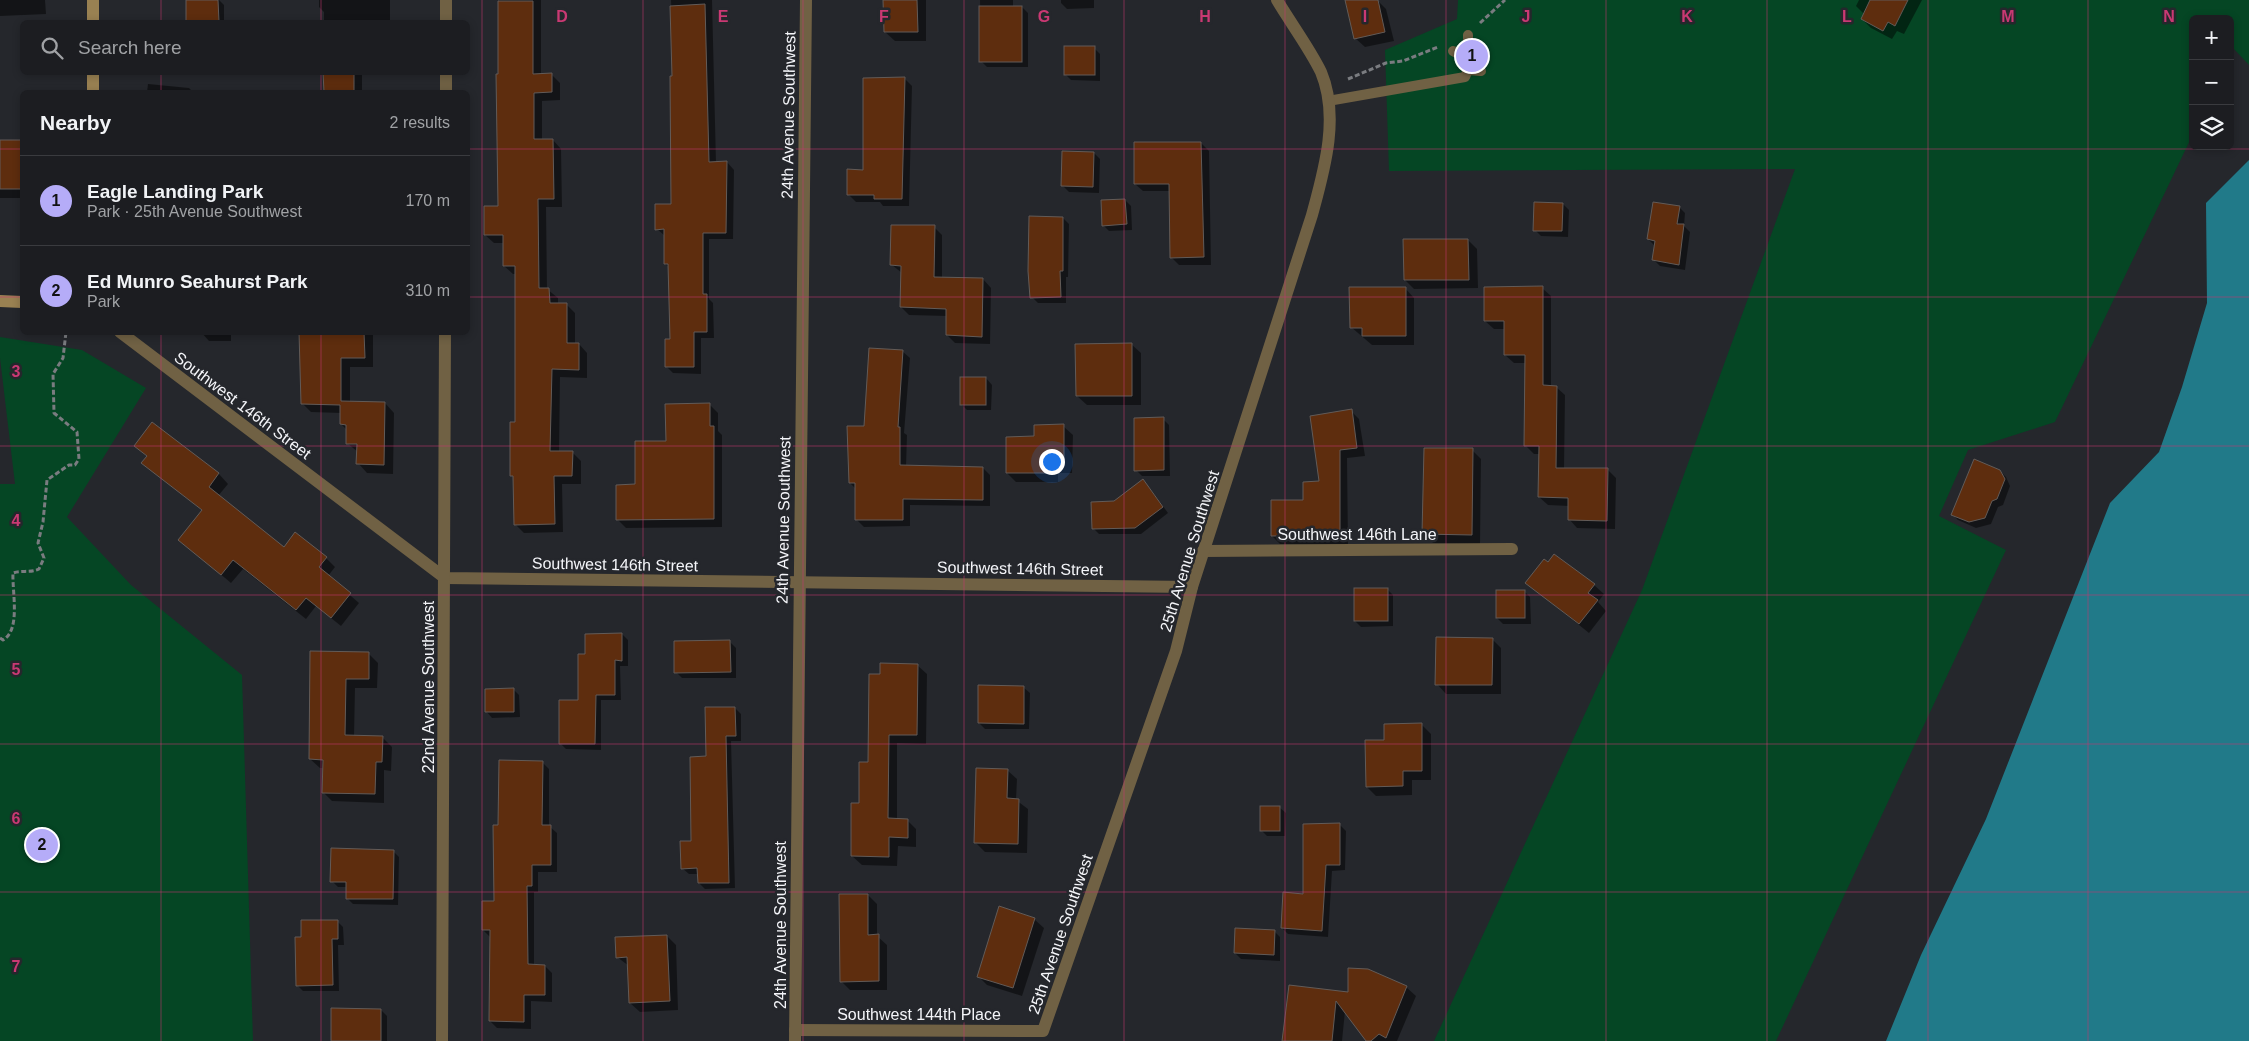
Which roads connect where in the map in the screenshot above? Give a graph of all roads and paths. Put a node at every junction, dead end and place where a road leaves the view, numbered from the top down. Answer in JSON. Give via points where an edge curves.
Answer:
{"nodes":[{"id":1,"x":93,"y":0,"type":"edge"},
{"id":2,"x":446,"y":0,"type":"edge"},
{"id":3,"x":806,"y":0,"type":"edge"},
{"id":4,"x":1277,"y":0,"type":"edge"},
{"id":5,"x":1505,"y":0,"type":"edge"},
{"id":6,"x":93,"y":20,"type":"edge"},
{"id":7,"x":446,"y":20,"type":"edge"},
{"id":8,"x":1468,"y":35,"type":"joint"},
{"id":9,"x":1440,"y":46,"type":"dead end"},
{"id":10,"x":1453,"y":51,"type":"dead end"},
{"id":11,"x":1468,"y":59,"type":"junction"},
{"id":12,"x":1468,"y":70,"type":"junction"},
{"id":13,"x":1481,"y":71,"type":"dead end"},
{"id":14,"x":93,"y":75,"type":"edge"},
{"id":15,"x":446,"y":75,"type":"edge"},
{"id":16,"x":1348,"y":80,"type":"dead end"},
{"id":17,"x":93,"y":90,"type":"edge"},
{"id":18,"x":446,"y":90,"type":"edge"},
{"id":19,"x":1328,"y":101,"type":"junction"},
{"id":20,"x":0,"y":301,"type":"edge"},
{"id":21,"x":20,"y":302,"type":"edge"},
{"id":22,"x":66,"y":335,"type":"edge"},
{"id":23,"x":124,"y":335,"type":"edge"},
{"id":24,"x":445,"y":335,"type":"edge"},
{"id":25,"x":1512,"y":549,"type":"dead end"},
{"id":26,"x":1203,"y":551,"type":"junction"},
{"id":27,"x":445,"y":578,"type":"junction"},
{"id":28,"x":798,"y":582,"type":"junction"},
{"id":29,"x":1192,"y":587,"type":"junction"},
{"id":30,"x":0,"y":638,"type":"edge"},
{"id":31,"x":1043,"y":1031,"type":"joint"},
{"id":32,"x":795,"y":1036,"type":"edge"},
{"id":33,"x":442,"y":1041,"type":"edge"}],
"edges":[{"from":1,"to":6,"type":"street"},
{"from":2,"to":7,"type":"street"},
{"from":3,"to":28,"type":"street","name":"24th Avenue Southwest"},
{"from":4,"to":19,"type":"street","name":"25th Avenue Southwest","via":[[1321,73]]},
{"from":5,"to":8,"type":"path"},
{"from":8,"to":11,"type":"lane"},
{"from":9,"to":16,"type":"path","via":[[1403,61],[1386,63]]},
{"from":10,"to":11,"type":"lane"},
{"from":11,"to":12,"type":"lane"},
{"from":12,"to":13,"type":"lane"},
{"from":12,"to":19,"type":"lane","via":[[1465,77],[1458,80]]},
{"from":14,"to":17,"type":"street"},
{"from":15,"to":18,"type":"street"},
{"from":19,"to":26,"type":"street","name":"25th Avenue Southwest","via":[[1329,136],[1325,168],[1312,215]]},
{"from":20,"to":21,"type":"street"},
{"from":22,"to":30,"type":"path","via":[[63,358],[53,374],[54,413],[77,432],[79,459],[75,465],[69,465],[47,480],[38,543],[44,558],[39,569],[13,573],[14,626],[9,637]]},
{"from":23,"to":27,"type":"street","name":"Southwest 146th Street"},
{"from":24,"to":27,"type":"street","name":"22nd Avenue Southwest"},
{"from":25,"to":26,"type":"street","name":"Southwest 146th Lane"},
{"from":26,"to":29,"type":"street","name":"25th Avenue Southwest"},
{"from":27,"to":28,"type":"street","name":"Southwest 146th Street"},
{"from":27,"to":33,"type":"street","name":"22nd Avenue Southwest"},
{"from":28,"to":29,"type":"street","name":"Southwest 146th Street"},
{"from":28,"to":32,"type":"street","name":"24th Avenue Southwest"},
{"from":29,"to":31,"type":"street","name":"25th Avenue Southwest","via":[[1176,651]]},
{"from":31,"to":32,"type":"street","name":"Southwest 144th Place"}]}
